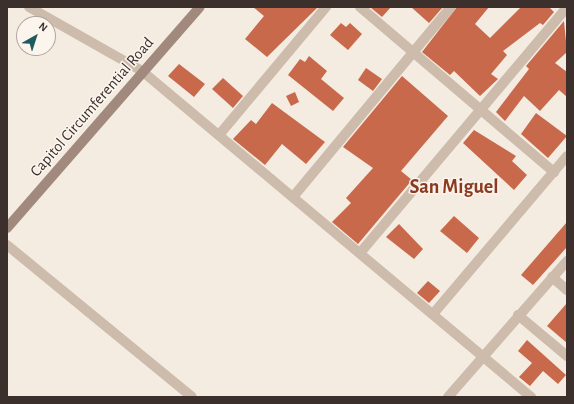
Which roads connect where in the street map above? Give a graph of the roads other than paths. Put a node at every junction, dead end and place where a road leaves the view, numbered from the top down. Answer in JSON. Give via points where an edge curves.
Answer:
{"nodes":[{"id":1,"x":29,"y":7,"type":"edge"},
{"id":2,"x":200,"y":7,"type":"edge"},
{"id":3,"x":326,"y":7,"type":"edge"},
{"id":4,"x":360,"y":7,"type":"edge"},
{"id":5,"x":451,"y":7,"type":"edge"},
{"id":6,"x":567,"y":7,"type":"edge"},
{"id":7,"x":413,"y":52,"type":"junction"},
{"id":8,"x":142,"y":71,"type":"junction"},
{"id":9,"x":481,"y":110,"type":"junction"},
{"id":10,"x":219,"y":135,"type":"junction"},
{"id":11,"x":567,"y":156,"type":"edge"},
{"id":12,"x":554,"y":172,"type":"junction"},
{"id":13,"x":293,"y":197,"type":"junction"},
{"id":14,"x":7,"y":228,"type":"edge"},
{"id":15,"x":7,"y":245,"type":"edge"},
{"id":16,"x":360,"y":253,"type":"junction"},
{"id":17,"x":567,"y":261,"type":"edge"},
{"id":18,"x":552,"y":278,"type":"junction"},
{"id":19,"x":567,"y":290,"type":"edge"},
{"id":20,"x":433,"y":314,"type":"junction"},
{"id":21,"x":518,"y":315,"type":"junction"},
{"id":22,"x":483,"y":356,"type":"junction"},
{"id":23,"x":567,"y":356,"type":"edge"},
{"id":24,"x":192,"y":397,"type":"edge"},
{"id":25,"x":448,"y":397,"type":"edge"},
{"id":26,"x":531,"y":397,"type":"edge"}],
"edges":[{"from":1,"to":8,"type":"street"},
{"from":2,"to":8,"type":"main road","name":"Capitol Circumferential Road"},
{"from":3,"to":10,"type":"street"},
{"from":4,"to":7,"type":"street"},
{"from":5,"to":7,"type":"street"},
{"from":6,"to":9,"type":"street"},
{"from":7,"to":9,"type":"street"},
{"from":7,"to":13,"type":"street"},
{"from":8,"to":10,"type":"street"},
{"from":8,"to":14,"type":"main road","name":"Capitol Circumferential Road"},
{"from":9,"to":12,"type":"street"},
{"from":9,"to":16,"type":"street"},
{"from":10,"to":13,"type":"street"},
{"from":11,"to":12,"type":"street"},
{"from":12,"to":20,"type":"street"},
{"from":13,"to":16,"type":"street"},
{"from":15,"to":24,"type":"street"},
{"from":16,"to":20,"type":"street"},
{"from":17,"to":18,"type":"street"},
{"from":18,"to":19,"type":"street"},
{"from":18,"to":21,"type":"street"},
{"from":20,"to":22,"type":"street"},
{"from":21,"to":22,"type":"street"},
{"from":21,"to":23,"type":"street"},
{"from":22,"to":25,"type":"street"},
{"from":22,"to":26,"type":"street"}]}
